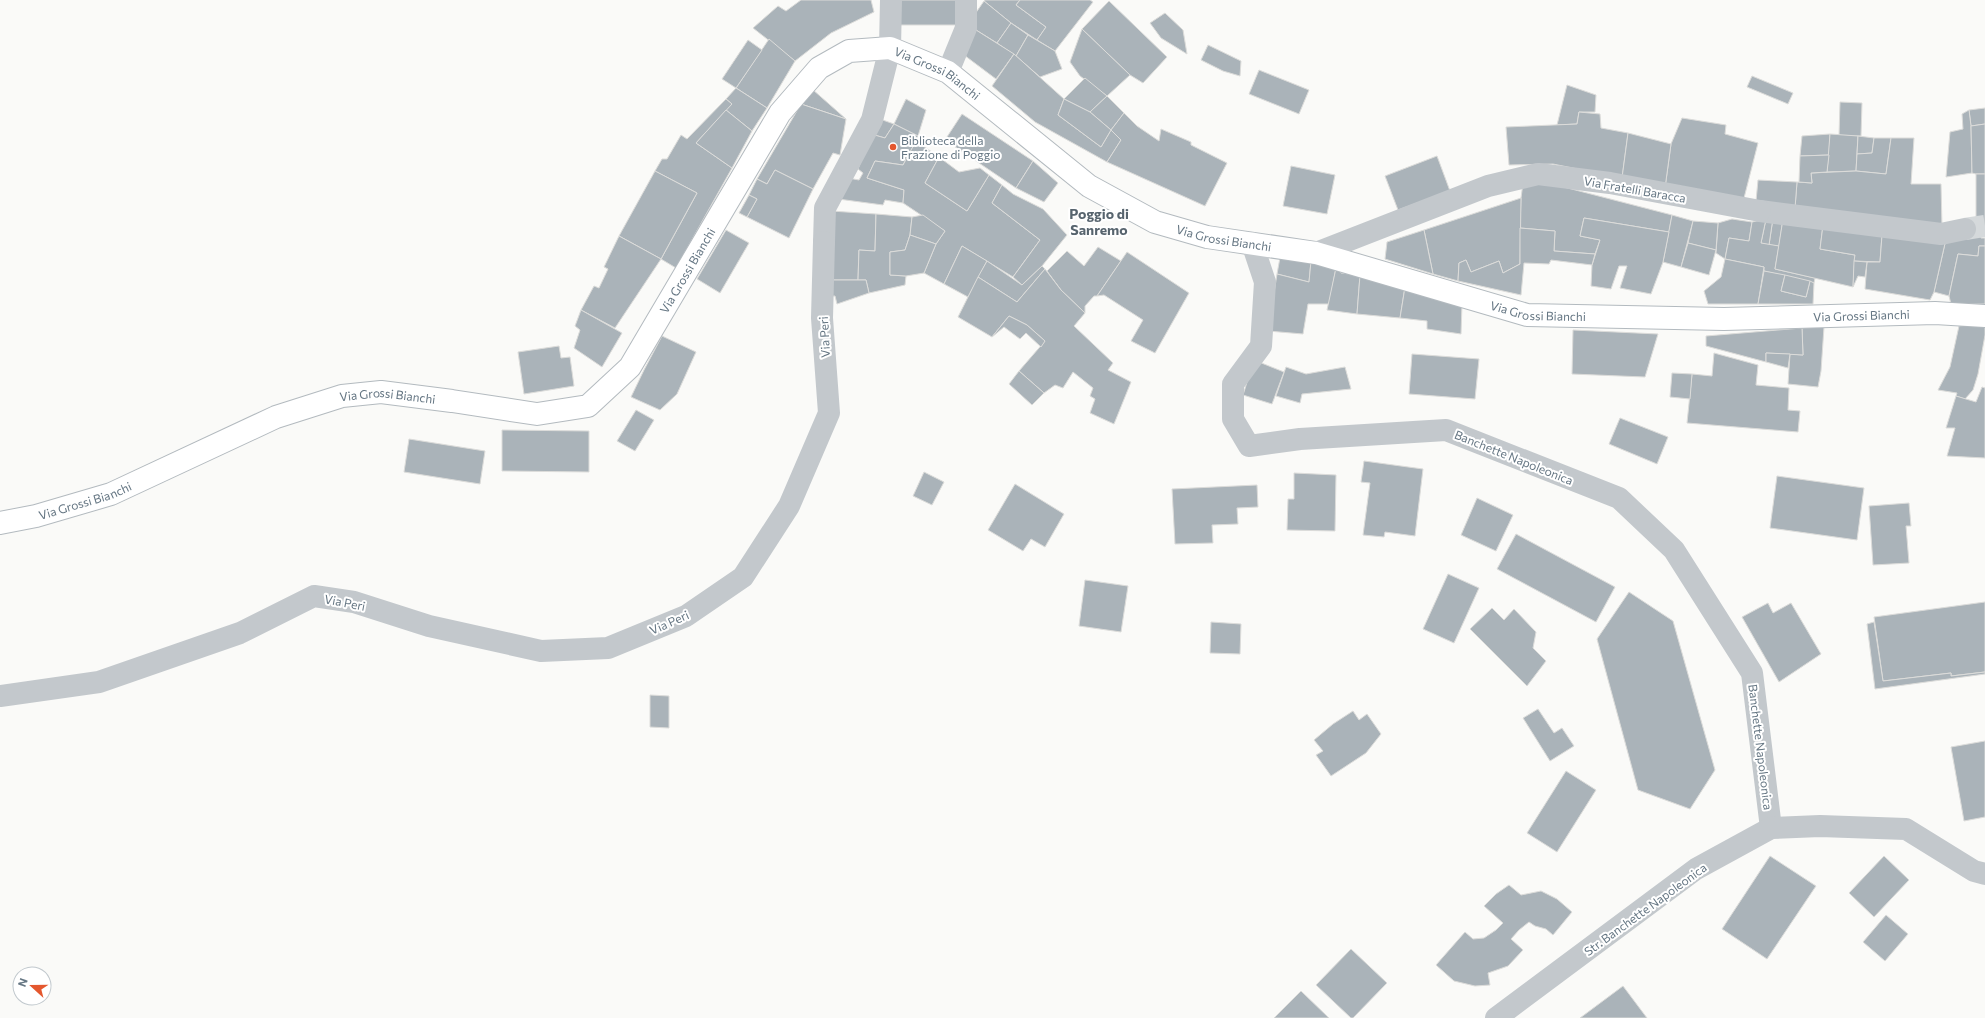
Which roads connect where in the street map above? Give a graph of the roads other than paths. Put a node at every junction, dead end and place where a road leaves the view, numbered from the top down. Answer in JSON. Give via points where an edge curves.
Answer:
{"nodes":[{"id":1,"x":891,"y":0,"type":"edge"},
{"id":2,"x":966,"y":0,"type":"edge"},
{"id":3,"x":890,"y":48,"type":"junction"},
{"id":4,"x":948,"y":72,"type":"junction"},
{"id":5,"x":1965,"y":229,"type":"tunnel mouth"},
{"id":6,"x":1252,"y":243,"type":"junction"},
{"id":7,"x":1316,"y":253,"type":"junction"},
{"id":8,"x":1985,"y":316,"type":"edge"},
{"id":9,"x":0,"y":523,"type":"edge"},
{"id":10,"x":0,"y":696,"type":"edge"},
{"id":11,"x":1771,"y":828,"type":"junction"},
{"id":12,"x":1985,"y":874,"type":"edge"},
{"id":13,"x":1496,"y":1018,"type":"edge"}],
"edges":[{"from":1,"to":3,"type":"street","name":"Via Peri"},
{"from":2,"to":4,"type":"street","via":[[966,28]]},
{"from":3,"to":4,"type":"main road","name":"Via Grossi Bianchi"},
{"from":3,"to":9,"type":"main road","name":"Via Grossi Bianchi","via":[[849,51],[819,68],[780,113],[630,367],[588,406],[537,414],[381,392],[342,396],[276,417],[111,494],[36,516]]},
{"from":3,"to":10,"type":"street","name":"Via Peri","via":[[872,120],[825,208],[822,318],[829,414],[789,506],[743,577],[686,616],[608,648],[541,650],[429,626],[354,602],[314,596],[240,633],[99,682]]},
{"from":4,"to":6,"type":"main road","name":"Via Grossi Bianchi","via":[[1089,186],[1155,222],[1207,237]]},
{"from":5,"to":7,"type":"street","name":"Via Fratelli Baracca","via":[[1941,234],[1760,211],[1610,183],[1538,174],[1488,186]]},
{"from":6,"to":7,"type":"main road","name":"Via Grossi Bianchi"},
{"from":6,"to":11,"type":"street","name":"Banchette Napoleonica","via":[[1265,282],[1262,346],[1234,384],[1233,419],[1250,446],[1300,439],[1446,430],[1619,498],[1674,550],[1752,673]]},
{"from":7,"to":8,"type":"main road","name":"Via Grossi Bianchi","via":[[1527,314],[1724,320],[1935,313]]},
{"from":11,"to":12,"type":"street","name":"Str. Banchette Napoleonica","via":[[1820,826],[1906,829],[1974,871]]},
{"from":11,"to":13,"type":"street","name":"Str. Banchette Napoleonica","via":[[1696,869]]}]}
